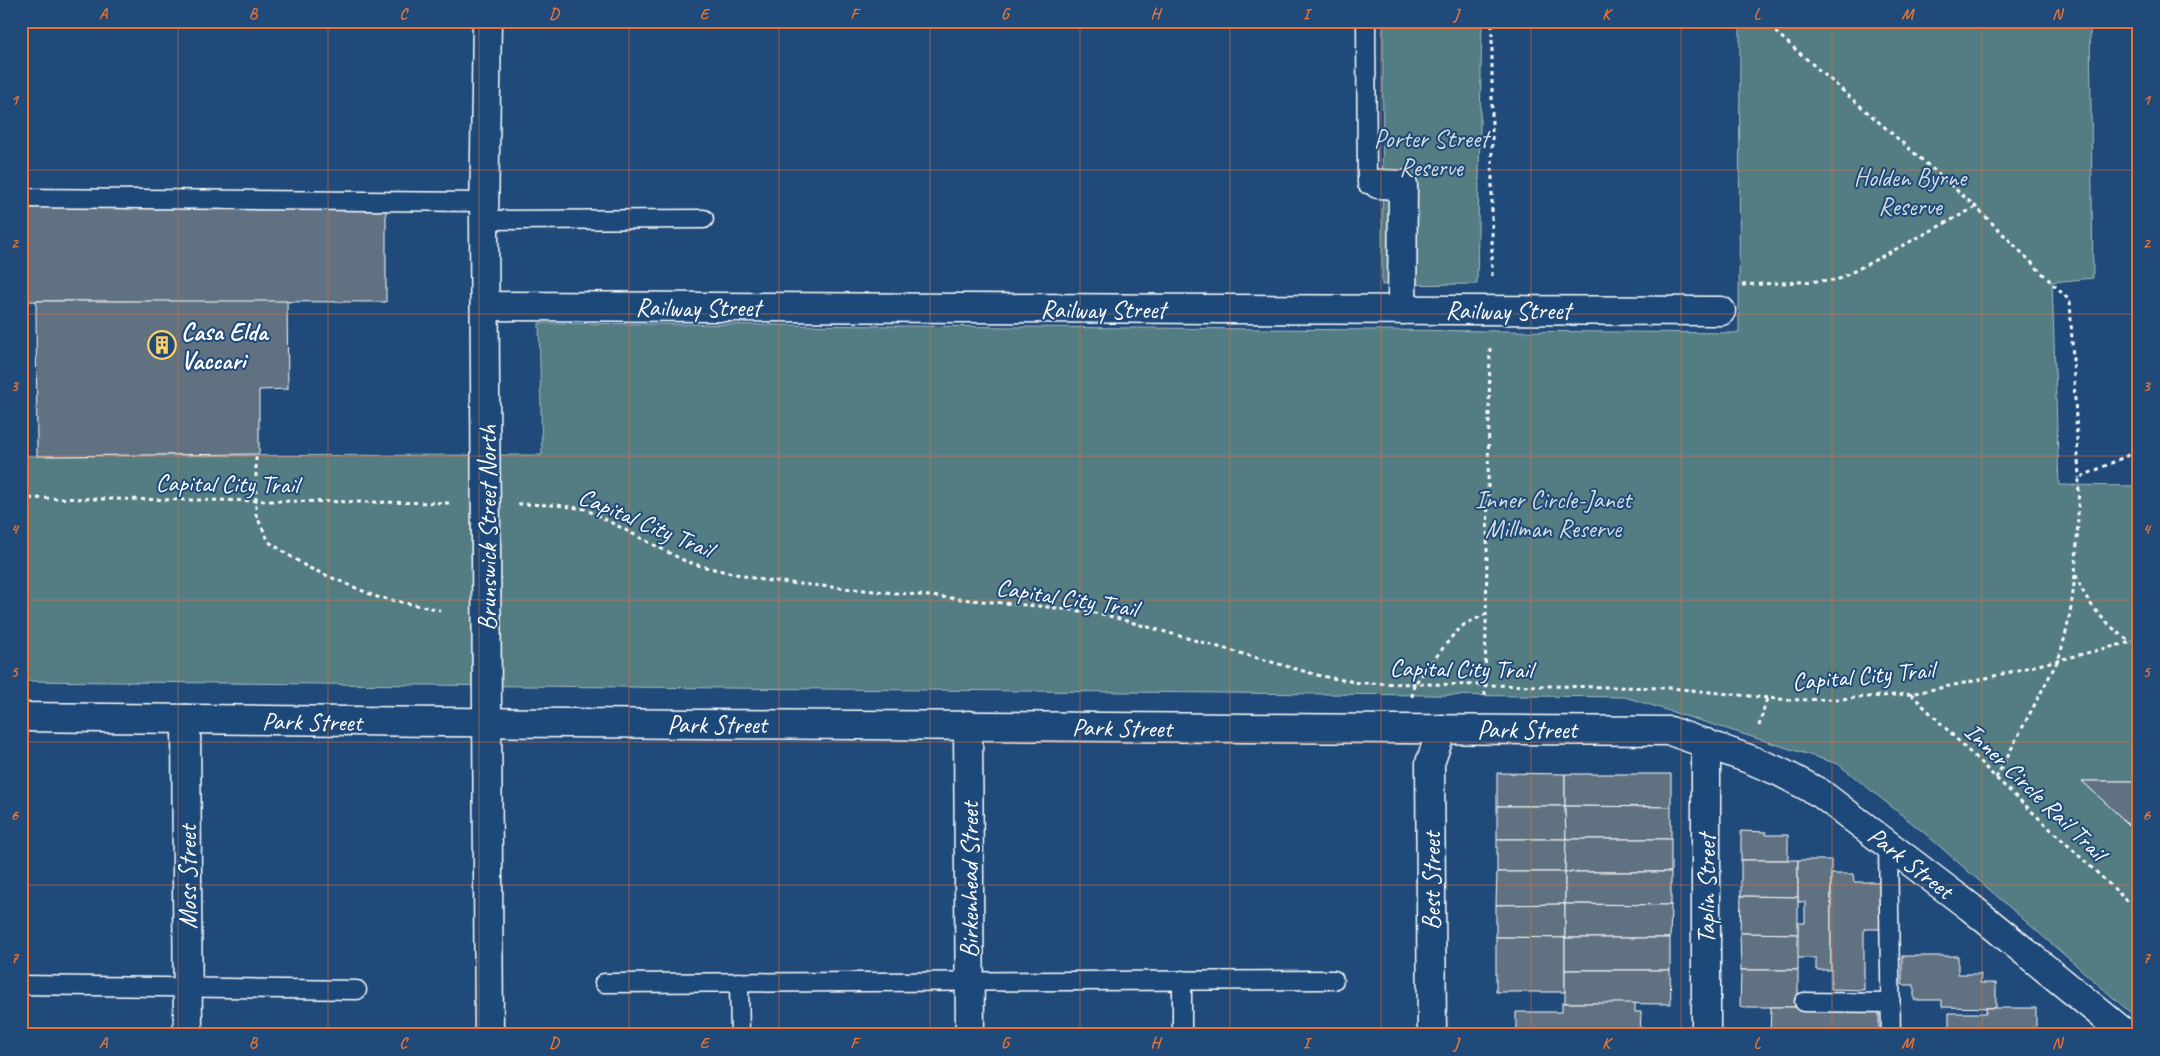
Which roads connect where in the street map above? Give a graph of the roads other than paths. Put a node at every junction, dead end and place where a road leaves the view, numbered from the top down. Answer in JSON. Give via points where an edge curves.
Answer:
{"nodes":[{"id":1,"x":487,"y":21,"type":"edge"},
{"id":2,"x":1366,"y":21,"type":"edge"},
{"id":3,"x":1378,"y":184,"type":"joint"},
{"id":4,"x":21,"y":198,"type":"edge"},
{"id":5,"x":484,"y":211,"type":"junction"},
{"id":6,"x":704,"y":219,"type":"dead end"},
{"id":7,"x":485,"y":306,"type":"junction"},
{"id":8,"x":1402,"y":310,"type":"junction"},
{"id":9,"x":1721,"y":311,"type":"dead end"},
{"id":10,"x":21,"y":717,"type":"edge"},
{"id":11,"x":186,"y":719,"type":"junction"},
{"id":12,"x":487,"y":723,"type":"junction"},
{"id":13,"x":968,"y":725,"type":"junction"},
{"id":14,"x":1442,"y":729,"type":"junction"},
{"id":15,"x":1706,"y":743,"type":"junction"},
{"id":16,"x":1888,"y":844,"type":"junction"},
{"id":17,"x":1182,"y":980,"type":"junction"},
{"id":18,"x":1334,"y":980,"type":"dead end"},
{"id":19,"x":970,"y":981,"type":"junction"},
{"id":20,"x":739,"y":982,"type":"junction"},
{"id":21,"x":604,"y":983,"type":"dead end"},
{"id":22,"x":21,"y":985,"type":"edge"},
{"id":23,"x":187,"y":987,"type":"junction"},
{"id":24,"x":357,"y":990,"type":"dead end"},
{"id":25,"x":1804,"y":1002,"type":"dead end"},
{"id":26,"x":1890,"y":1003,"type":"junction"},
{"id":27,"x":188,"y":1035,"type":"edge"},
{"id":28,"x":490,"y":1035,"type":"edge"},
{"id":29,"x":740,"y":1035,"type":"edge"},
{"id":30,"x":970,"y":1035,"type":"edge"},
{"id":31,"x":1182,"y":1035,"type":"edge"},
{"id":32,"x":1432,"y":1035,"type":"edge"},
{"id":33,"x":1706,"y":1035,"type":"edge"},
{"id":34,"x":1890,"y":1035,"type":"edge"},
{"id":35,"x":2127,"y":1035,"type":"edge"}],
"edges":[{"from":1,"to":5,"type":"street","name":"Brunswick Street North"},
{"from":2,"to":3,"type":"lane","via":[[1367,184]]},
{"from":3,"to":8,"type":"street","via":[[1403,185]]},
{"from":4,"to":5,"type":"lane"},
{"from":5,"to":6,"type":"lane"},
{"from":5,"to":7,"type":"street","name":"Brunswick Street North"},
{"from":7,"to":8,"type":"street","name":"Railway Street"},
{"from":7,"to":12,"type":"street","name":"Brunswick Street North"},
{"from":8,"to":9,"type":"street","name":"Railway Street"},
{"from":10,"to":11,"type":"street","name":"Park Street"},
{"from":11,"to":12,"type":"street","name":"Park Street"},
{"from":11,"to":23,"type":"street","name":"Moss Street"},
{"from":12,"to":13,"type":"street","name":"Park Street"},
{"from":12,"to":28,"type":"street","name":"Brunswick Street North"},
{"from":13,"to":14,"type":"street","name":"Park Street"},
{"from":13,"to":19,"type":"street","name":"Birkenhead Street"},
{"from":14,"to":15,"type":"street","name":"Park Street","via":[[1670,731]]},
{"from":14,"to":32,"type":"street","name":"Best Street","via":[[1430,763]]},
{"from":15,"to":16,"type":"street","name":"Park Street","via":[[1801,782]]},
{"from":15,"to":33,"type":"street","name":"Taplin Street"},
{"from":16,"to":26,"type":"lane"},
{"from":16,"to":35,"type":"street","name":"Park Street"},
{"from":17,"to":18,"type":"lane"},
{"from":17,"to":19,"type":"lane"},
{"from":17,"to":31,"type":"lane"},
{"from":19,"to":20,"type":"lane"},
{"from":19,"to":30,"type":"street","name":"Birkenhead Street"},
{"from":20,"to":21,"type":"lane"},
{"from":20,"to":29,"type":"lane"},
{"from":22,"to":23,"type":"lane"},
{"from":23,"to":24,"type":"lane"},
{"from":23,"to":27,"type":"street","name":"Moss Street"},
{"from":25,"to":26,"type":"lane"},
{"from":26,"to":34,"type":"lane"}]}
